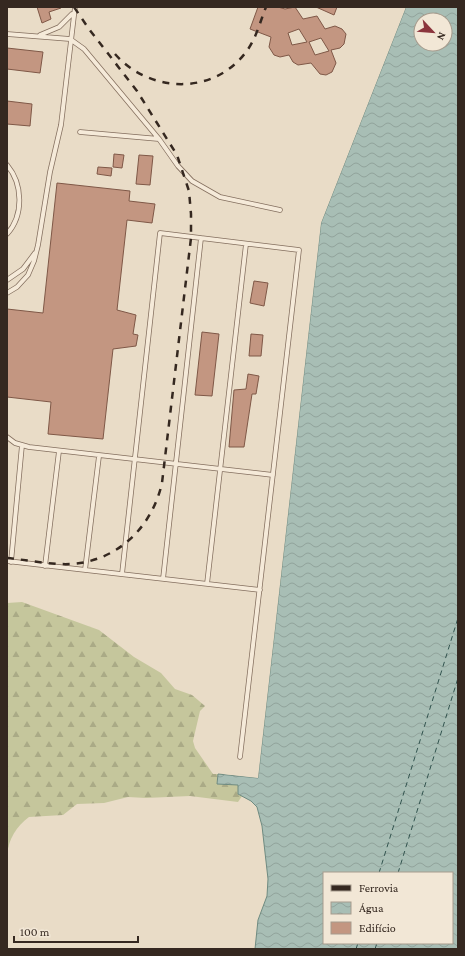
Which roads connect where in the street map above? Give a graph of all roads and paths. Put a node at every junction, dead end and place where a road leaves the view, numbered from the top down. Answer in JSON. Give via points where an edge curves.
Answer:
{"nodes":[{"id":1,"x":75,"y":7,"type":"edge"},
{"id":2,"x":73,"y":13,"type":"junction"},
{"id":3,"x":7,"y":34,"type":"edge"},
{"id":4,"x":36,"y":36,"type":"junction"},
{"id":5,"x":70,"y":39,"type":"junction"},
{"id":6,"x":80,"y":132,"type":"dead end"},
{"id":7,"x":159,"y":139,"type":"junction"},
{"id":8,"x":7,"y":165,"type":"edge"},
{"id":9,"x":280,"y":210,"type":"dead end"},
{"id":10,"x":7,"y":234,"type":"edge"},
{"id":11,"x":201,"y":238,"type":"junction"},
{"id":12,"x":246,"y":244,"type":"junction"},
{"id":13,"x":38,"y":245,"type":"junction"},
{"id":14,"x":7,"y":280,"type":"edge"},
{"id":15,"x":7,"y":293,"type":"edge"},
{"id":16,"x":7,"y":437,"type":"edge"},
{"id":17,"x":22,"y":446,"type":"junction"},
{"id":18,"x":59,"y":451,"type":"junction"},
{"id":19,"x":98,"y":456,"type":"junction"},
{"id":20,"x":134,"y":460,"type":"junction"},
{"id":21,"x":176,"y":464,"type":"junction"},
{"id":22,"x":220,"y":470,"type":"junction"},
{"id":23,"x":273,"y":475,"type":"junction"},
{"id":24,"x":9,"y":562,"type":"edge"},
{"id":25,"x":45,"y":566,"type":"junction"},
{"id":26,"x":85,"y":570,"type":"junction"},
{"id":27,"x":122,"y":574,"type":"junction"},
{"id":28,"x":163,"y":579,"type":"junction"},
{"id":29,"x":207,"y":584,"type":"junction"},
{"id":30,"x":260,"y":590,"type":"junction"},
{"id":31,"x":240,"y":757,"type":"dead end"}],
"edges":[{"from":1,"to":2,"type":"lane"},
{"from":2,"to":4,"type":"lane","via":[[59,27]]},
{"from":2,"to":5,"type":"lane"},
{"from":3,"to":4,"type":"lane"},
{"from":4,"to":5,"type":"lane"},
{"from":5,"to":7,"type":"lane","via":[[84,49]]},
{"from":5,"to":13,"type":"lane","via":[[61,130],[49,177]]},
{"from":6,"to":7,"type":"lane"},
{"from":7,"to":9,"type":"lane","via":[[178,166],[200,187],[231,200]]},
{"from":8,"to":10,"type":"lane","via":[[15,176],[20,196],[16,218]]},
{"from":11,"to":12,"type":"lane"},
{"from":11,"to":20,"type":"lane","via":[[160,233]]},
{"from":11,"to":21,"type":"lane"},
{"from":12,"to":22,"type":"lane"},
{"from":12,"to":23,"type":"lane","via":[[299,250]]},
{"from":13,"to":14,"type":"lane","via":[[23,269]]},
{"from":13,"to":15,"type":"lane","via":[[28,275]]},
{"from":16,"to":17,"type":"lane"},
{"from":17,"to":18,"type":"lane"},
{"from":17,"to":24,"type":"lane"},
{"from":18,"to":19,"type":"lane"},
{"from":18,"to":25,"type":"lane"},
{"from":19,"to":20,"type":"lane"},
{"from":19,"to":26,"type":"lane"},
{"from":20,"to":21,"type":"lane"},
{"from":20,"to":27,"type":"lane"},
{"from":21,"to":22,"type":"lane"},
{"from":21,"to":28,"type":"lane"},
{"from":22,"to":23,"type":"lane"},
{"from":22,"to":29,"type":"lane"},
{"from":23,"to":30,"type":"lane"},
{"from":24,"to":25,"type":"lane"},
{"from":25,"to":26,"type":"lane"},
{"from":26,"to":27,"type":"lane"},
{"from":27,"to":28,"type":"lane"},
{"from":28,"to":29,"type":"lane"},
{"from":29,"to":30,"type":"lane"},
{"from":30,"to":31,"type":"lane"}]}
